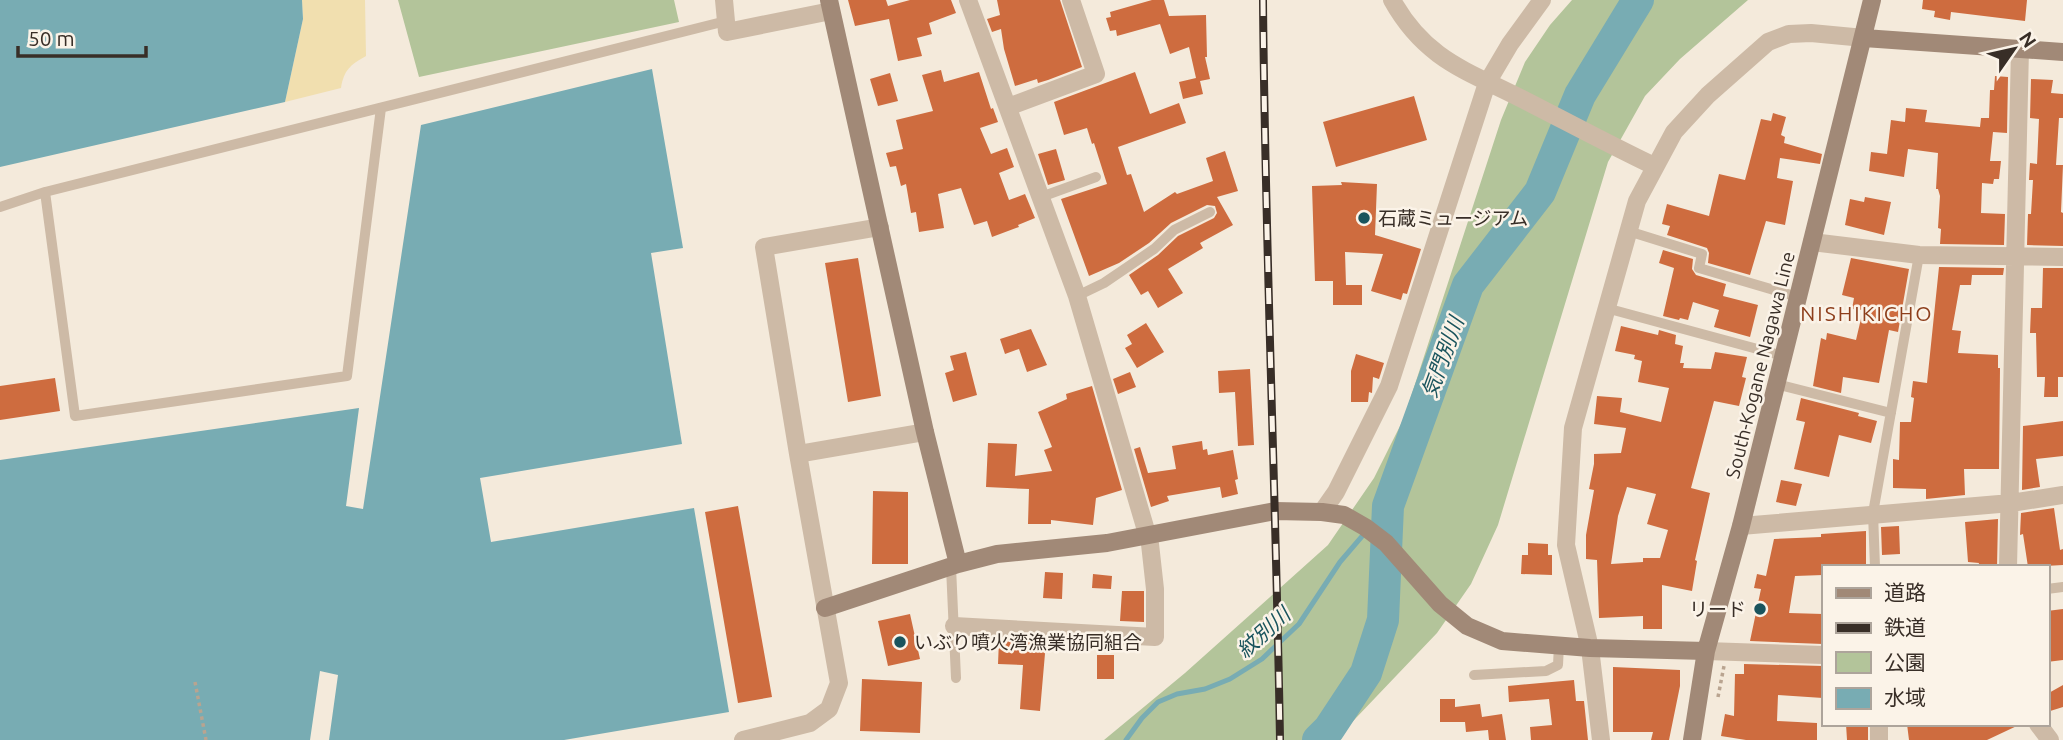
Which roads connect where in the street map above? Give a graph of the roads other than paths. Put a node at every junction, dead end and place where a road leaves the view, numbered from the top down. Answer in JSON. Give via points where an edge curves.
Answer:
{"nodes":[{"id":1,"x":724,"y":0,"type":"edge"},
{"id":2,"x":968,"y":0,"type":"edge"},
{"id":3,"x":1071,"y":0,"type":"edge"},
{"id":4,"x":1392,"y":0,"type":"edge"},
{"id":5,"x":1542,"y":0,"type":"edge"},
{"id":6,"x":1872,"y":0,"type":"edge"},
{"id":7,"x":830,"y":6,"type":"edge"},
{"id":8,"x":726,"y":21,"type":"junction"},
{"id":9,"x":1864,"y":38,"type":"junction"},
{"id":10,"x":2020,"y":49,"type":"junction"},
{"id":11,"x":2063,"y":52,"type":"edge"},
{"id":12,"x":1487,"y":83,"type":"junction"},
{"id":13,"x":1008,"y":107,"type":"junction"},
{"id":14,"x":381,"y":108,"type":"junction"},
{"id":15,"x":1654,"y":166,"type":"junction"},
{"id":16,"x":1096,"y":177,"type":"dead end"},
{"id":17,"x":45,"y":192,"type":"junction"},
{"id":18,"x":1041,"y":197,"type":"junction"},
{"id":19,"x":0,"y":207,"type":"edge"},
{"id":20,"x":1210,"y":212,"type":"dead end"},
{"id":21,"x":880,"y":227,"type":"junction"},
{"id":22,"x":1628,"y":231,"type":"junction"},
{"id":23,"x":1812,"y":242,"type":"junction"},
{"id":24,"x":1919,"y":254,"type":"junction"},
{"id":25,"x":2016,"y":255,"type":"junction"},
{"id":26,"x":2063,"y":257,"type":"edge"},
{"id":27,"x":1077,"y":296,"type":"junction"},
{"id":28,"x":1798,"y":297,"type":"junction"},
{"id":29,"x":1606,"y":308,"type":"junction"},
{"id":30,"x":1783,"y":356,"type":"junction"},
{"id":31,"x":1776,"y":384,"type":"junction"},
{"id":32,"x":1891,"y":413,"type":"junction"},
{"id":33,"x":925,"y":432,"type":"junction"},
{"id":34,"x":797,"y":454,"type":"junction"},
{"id":35,"x":2063,"y":495,"type":"edge"},
{"id":36,"x":2011,"y":503,"type":"junction"},
{"id":37,"x":1322,"y":512,"type":"junction"},
{"id":38,"x":1873,"y":513,"type":"junction"},
{"id":39,"x":1741,"y":526,"type":"junction"},
{"id":40,"x":1147,"y":535,"type":"junction"},
{"id":41,"x":955,"y":565,"type":"junction"},
{"id":42,"x":1875,"y":565,"type":"edge"},
{"id":43,"x":2008,"y":565,"type":"edge"},
{"id":44,"x":825,"y":608,"type":"junction"},
{"id":45,"x":954,"y":626,"type":"junction"},
{"id":46,"x":1559,"y":645,"type":"junction"},
{"id":47,"x":1590,"y":648,"type":"junction"},
{"id":48,"x":1706,"y":650,"type":"junction"},
{"id":49,"x":1822,"y":654,"type":"edge"},
{"id":50,"x":1474,"y":675,"type":"dead end"},
{"id":51,"x":956,"y":678,"type":"dead end"},
{"id":52,"x":743,"y":740,"type":"edge"},
{"id":53,"x":1601,"y":740,"type":"edge"},
{"id":54,"x":1692,"y":740,"type":"edge"}],
"edges":[{"from":1,"to":8,"type":"street"},
{"from":2,"to":13,"type":"street"},
{"from":3,"to":13,"type":"street","via":[[1097,74]]},
{"from":4,"to":12,"type":"street","via":[[1403,19],[1434,51]]},
{"from":5,"to":12,"type":"street"},
{"from":6,"to":9,"type":"street","name":"South-Kogane Nagawa Line"},
{"from":7,"to":8,"type":"street","via":[[727,32]]},
{"from":7,"to":21,"type":"street"},
{"from":8,"to":14,"type":"lane"},
{"from":9,"to":10,"type":"street"},
{"from":9,"to":15,"type":"street","via":[[1811,33],[1789,34],[1768,42],[1708,95],[1674,132]]},
{"from":9,"to":23,"type":"street","name":"South-Kogane Nagawa Line"},
{"from":10,"to":11,"type":"street"},
{"from":10,"to":25,"type":"street"},
{"from":12,"to":15,"type":"street"},
{"from":12,"to":37,"type":"street","via":[[1389,386]]},
{"from":13,"to":18,"type":"street"},
{"from":14,"to":17,"type":"lane"},
{"from":14,"to":17,"type":"lane","via":[[347,376],[75,416]]},
{"from":15,"to":22,"type":"street"},
{"from":16,"to":18,"type":"lane"},
{"from":17,"to":19,"type":"lane"},
{"from":18,"to":27,"type":"street"},
{"from":20,"to":27,"type":"lane","via":[[1174,230],[1144,256]]},
{"from":21,"to":33,"type":"street"},
{"from":21,"to":34,"type":"street","via":[[764,247]]},
{"from":22,"to":28,"type":"lane","via":[[1702,254],[1699,268]]},
{"from":22,"to":29,"type":"street"},
{"from":23,"to":24,"type":"street"},
{"from":23,"to":28,"type":"street","name":"South-Kogane Nagawa Line"},
{"from":24,"to":25,"type":"street"},
{"from":24,"to":32,"type":"lane"},
{"from":25,"to":26,"type":"street"},
{"from":25,"to":36,"type":"street"},
{"from":27,"to":40,"type":"street"},
{"from":28,"to":30,"type":"street","name":"South-Kogane Nagawa Line"},
{"from":29,"to":30,"type":"lane"},
{"from":29,"to":47,"type":"street","via":[[1573,428],[1566,545]]},
{"from":30,"to":31,"type":"street","name":"South-Kogane Nagawa Line"},
{"from":31,"to":32,"type":"lane"},
{"from":31,"to":39,"type":"street","name":"South-Kogane Nagawa Line"},
{"from":32,"to":38,"type":"lane"},
{"from":33,"to":34,"type":"street"},
{"from":33,"to":41,"type":"street"},
{"from":34,"to":44,"type":"street"},
{"from":35,"to":36,"type":"street"},
{"from":36,"to":38,"type":"street"},
{"from":36,"to":43,"type":"street"},
{"from":37,"to":40,"type":"street","via":[[1276,511]]},
{"from":37,"to":46,"type":"street","via":[[1344,515],[1386,543],[1440,604],[1467,626],[1502,641]]},
{"from":38,"to":39,"type":"street"},
{"from":38,"to":42,"type":"lane"},
{"from":39,"to":48,"type":"street","name":"South-Kogane Nagawa Line"},
{"from":40,"to":41,"type":"street","via":[[997,554]]},
{"from":40,"to":45,"type":"street","via":[[1155,589],[1155,636]]},
{"from":41,"to":44,"type":"street"},
{"from":41,"to":45,"type":"lane"},
{"from":44,"to":52,"type":"street","via":[[839,683],[829,709],[810,723]]},
{"from":45,"to":51,"type":"lane"},
{"from":46,"to":47,"type":"street"},
{"from":46,"to":50,"type":"lane","via":[[1558,664],[1546,671]]},
{"from":47,"to":48,"type":"street"},
{"from":47,"to":53,"type":"street"},
{"from":48,"to":49,"type":"street"},
{"from":48,"to":54,"type":"street","name":"South-Kogane Nagawa Line"}]}
